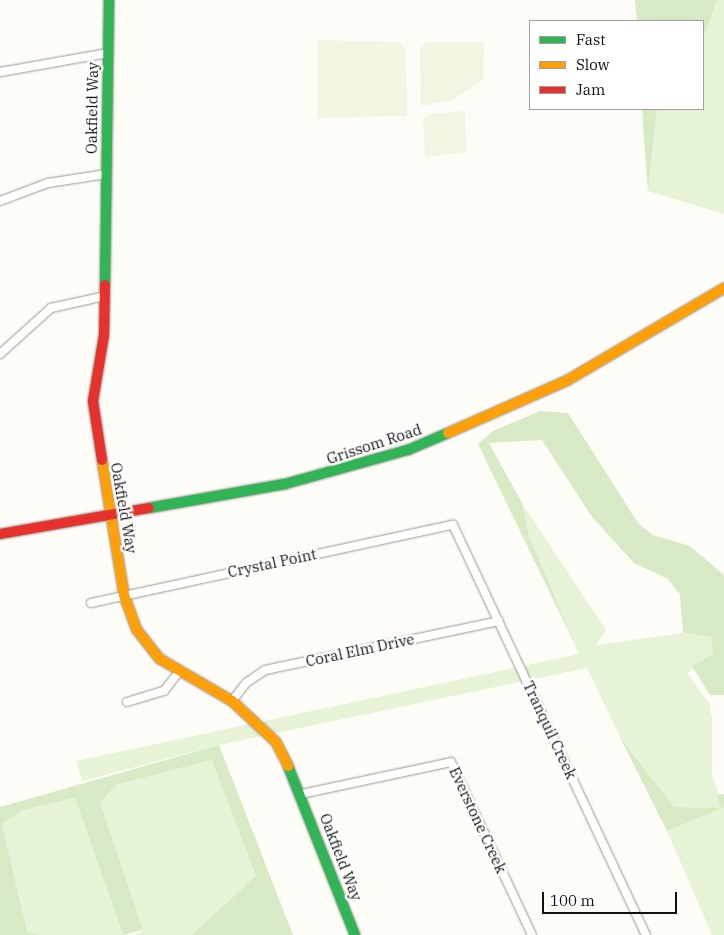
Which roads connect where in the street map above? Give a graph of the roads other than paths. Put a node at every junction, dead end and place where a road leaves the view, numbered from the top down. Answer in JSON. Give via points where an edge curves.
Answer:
{"nodes":[{"id":1,"x":109,"y":0,"type":"edge"},
{"id":2,"x":108,"y":53,"type":"junction"},
{"id":3,"x":0,"y":72,"type":"edge"},
{"id":4,"x":106,"y":174,"type":"junction"},
{"id":5,"x":0,"y":201,"type":"edge"},
{"id":6,"x":724,"y":288,"type":"edge"},
{"id":7,"x":105,"y":296,"type":"junction"},
{"id":8,"x":0,"y":354,"type":"edge"},
{"id":9,"x":109,"y":516,"type":"junction"},
{"id":10,"x":454,"y":525,"type":"joint"},
{"id":11,"x":0,"y":534,"type":"edge"},
{"id":12,"x":124,"y":595,"type":"junction"},
{"id":13,"x":91,"y":603,"type":"dead end"},
{"id":14,"x":499,"y":621,"type":"junction"},
{"id":15,"x":178,"y":673,"type":"junction"},
{"id":16,"x":232,"y":701,"type":"junction"},
{"id":17,"x":127,"y":702,"type":"dead end"},
{"id":18,"x":302,"y":794,"type":"junction"},
{"id":19,"x":354,"y":935,"type":"edge"},
{"id":20,"x":532,"y":935,"type":"edge"},
{"id":21,"x":646,"y":935,"type":"edge"}],
"edges":[{"from":1,"to":2,"type":"street","name":"Oakfield Way"},
{"from":2,"to":3,"type":"street"},
{"from":2,"to":4,"type":"street","name":"Oakfield Way"},
{"from":4,"to":5,"type":"street","via":[[48,183]]},
{"from":4,"to":7,"type":"street","name":"Oakfield Way"},
{"from":6,"to":9,"type":"street","name":"Grissom Road","via":[[568,380],[450,435],[321,476]]},
{"from":7,"to":8,"type":"street","via":[[50,308]]},
{"from":7,"to":9,"type":"street","name":"Oakfield Way","via":[[104,335],[93,401]]},
{"from":9,"to":11,"type":"street","name":"Grissom Road"},
{"from":9,"to":12,"type":"street","name":"Oakfield Way"},
{"from":10,"to":12,"type":"street","name":"Crystal Point"},
{"from":10,"to":14,"type":"street","name":"Tranquil Creek"},
{"from":12,"to":13,"type":"street","name":"Crystal Point"},
{"from":12,"to":15,"type":"street","name":"Oakfield Way","via":[[137,630]]},
{"from":14,"to":16,"type":"street","name":"Coral Elm Drive","via":[[265,670],[246,683]]},
{"from":14,"to":21,"type":"street","name":"Tranquil Creek"},
{"from":15,"to":16,"type":"street","name":"Oakfield Way"},
{"from":15,"to":17,"type":"street","via":[[164,690]]},
{"from":16,"to":18,"type":"street","name":"Oakfield Way","via":[[276,742]]},
{"from":18,"to":19,"type":"street","name":"Oakfield Way"},
{"from":18,"to":20,"type":"street","name":"Everstone Creek","via":[[451,762]]}]}
